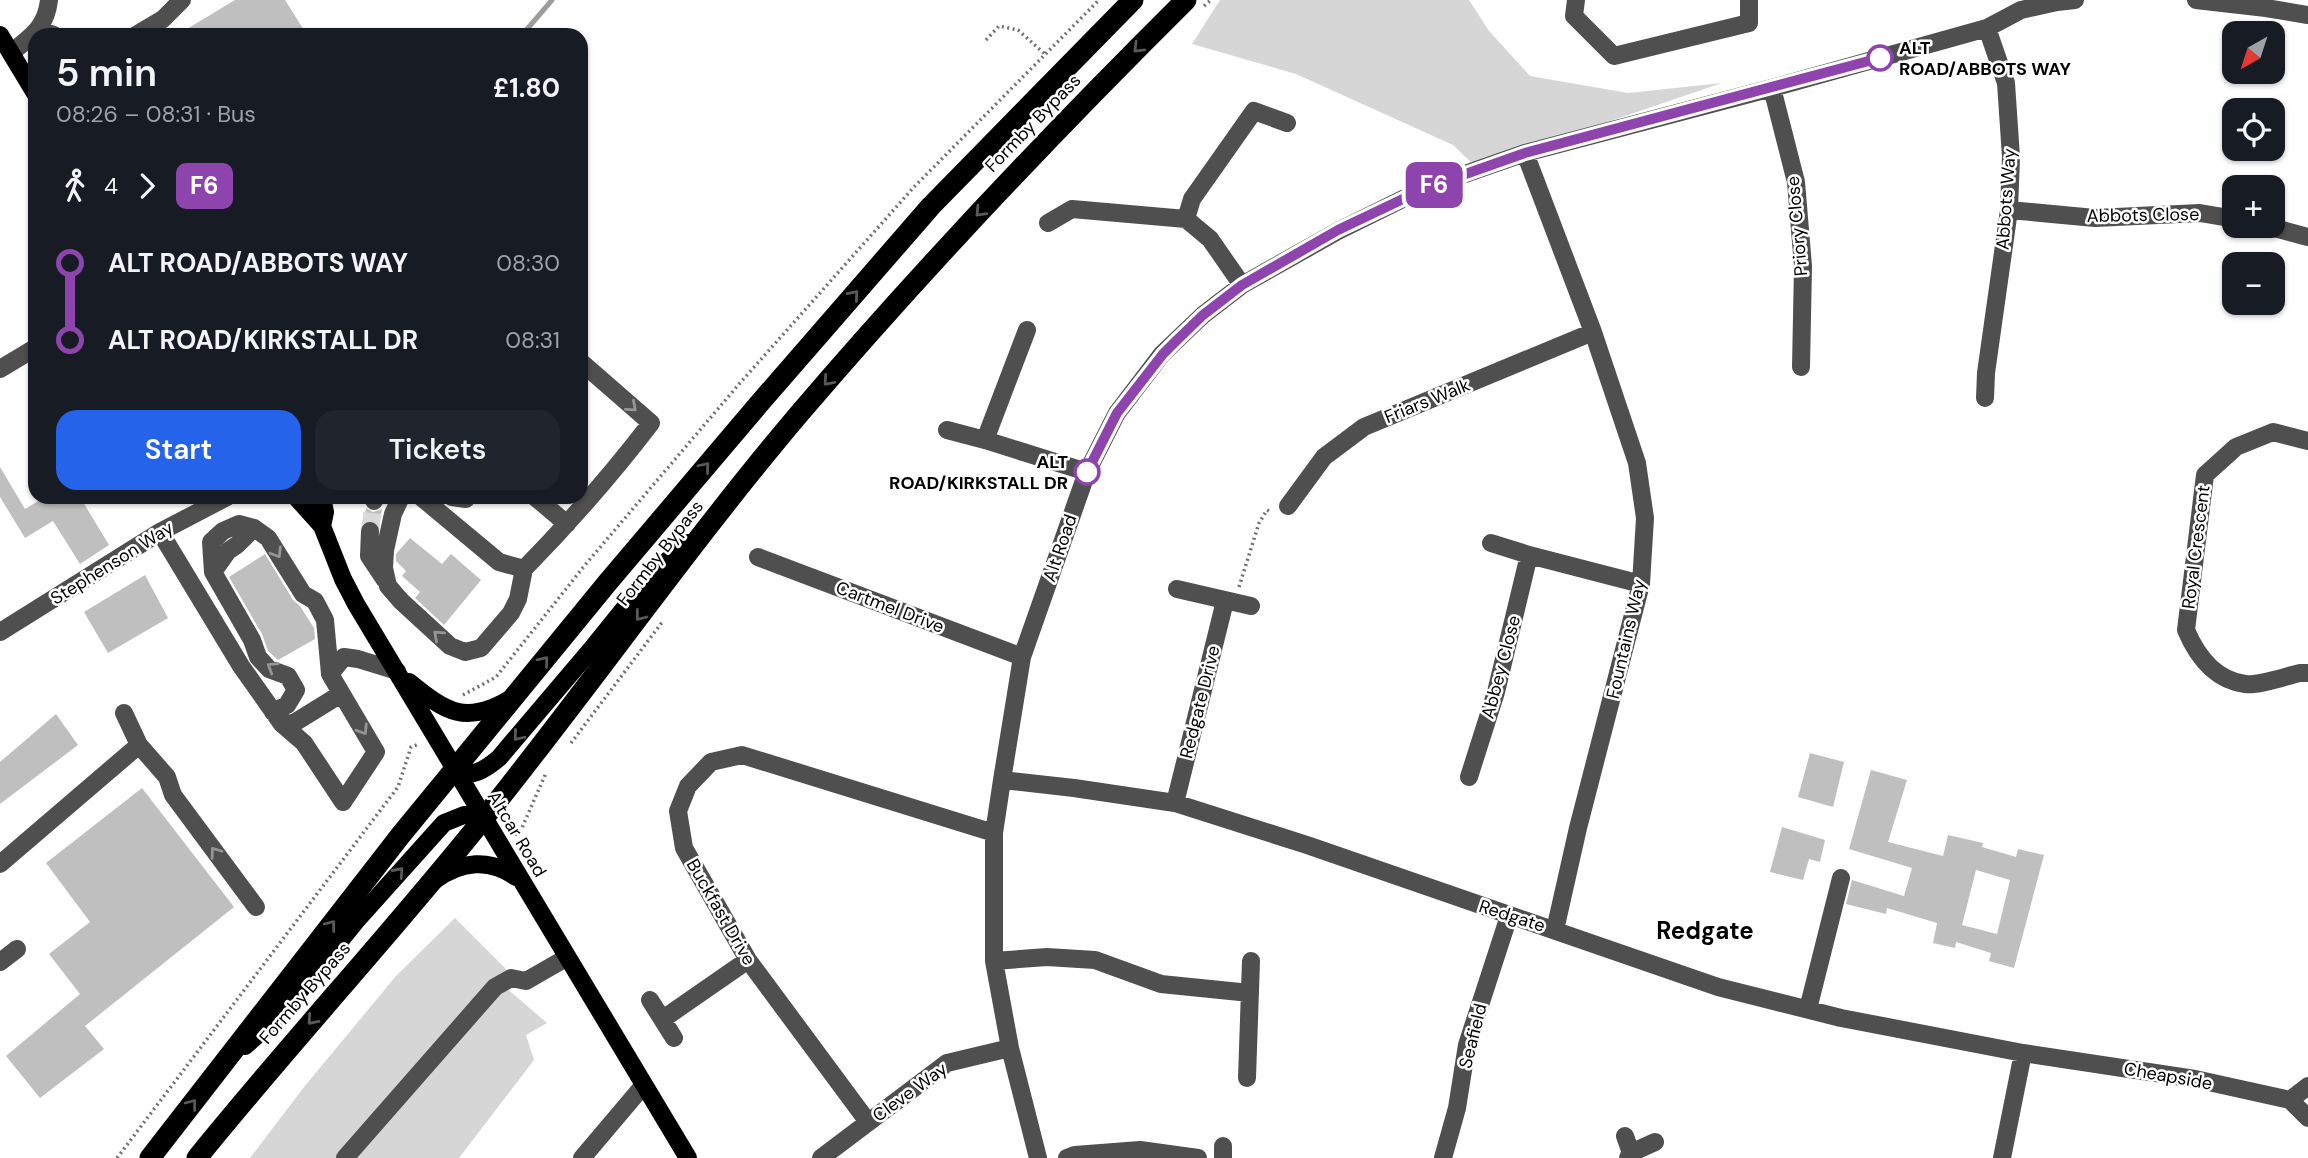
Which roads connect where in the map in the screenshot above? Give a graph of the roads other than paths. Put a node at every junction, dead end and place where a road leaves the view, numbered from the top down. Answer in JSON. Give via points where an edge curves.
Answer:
{"nodes":[{"id":1,"x":49,"y":0,"type":"edge"},
{"id":2,"x":183,"y":0,"type":"edge"},
{"id":3,"x":1133,"y":0,"type":"edge"},
{"id":4,"x":1576,"y":0,"type":"edge"},
{"id":5,"x":1749,"y":0,"type":"edge"},
{"id":6,"x":2075,"y":0,"type":"edge"},
{"id":7,"x":2196,"y":0,"type":"edge"},
{"id":8,"x":1194,"y":4,"type":"edge"},
{"id":9,"x":2267,"y":4,"type":"edge"},
{"id":10,"x":2308,"y":15,"type":"edge"},
{"id":11,"x":38,"y":28,"type":"edge"},
{"id":12,"x":148,"y":28,"type":"edge"},
{"id":13,"x":1987,"y":28,"type":"junction"},
{"id":14,"x":0,"y":35,"type":"edge"},
{"id":15,"x":28,"y":38,"type":"edge"},
{"id":16,"x":11,"y":53,"type":"junction"},
{"id":17,"x":28,"y":81,"type":"edge"},
{"id":18,"x":1772,"y":88,"type":"junction"},
{"id":19,"x":1287,"y":123,"type":"dead end"},
{"id":20,"x":1525,"y":153,"type":"junction"},
{"id":21,"x":2009,"y":210,"type":"junction"},
{"id":22,"x":2222,"y":217,"type":"edge"},
{"id":23,"x":1186,"y":219,"type":"junction"},
{"id":24,"x":1048,"y":223,"type":"dead end"},
{"id":25,"x":2285,"y":231,"type":"edge"},
{"id":26,"x":2308,"y":237,"type":"edge"},
{"id":27,"x":1242,"y":285,"type":"junction"},
{"id":28,"x":1027,"y":330,"type":"dead end"},
{"id":29,"x":1593,"y":332,"type":"junction"},
{"id":30,"x":28,"y":352,"type":"edge"},
{"id":31,"x":1801,"y":367,"type":"dead end"},
{"id":32,"x":588,"y":368,"type":"edge"},
{"id":33,"x":0,"y":369,"type":"edge"},
{"id":34,"x":1986,"y":373,"type":"junction"},
{"id":35,"x":2004,"y":376,"type":"dead end"},
{"id":36,"x":1984,"y":398,"type":"dead end"},
{"id":37,"x":947,"y":430,"type":"dead end"},
{"id":38,"x":985,"y":440,"type":"junction"},
{"id":39,"x":2308,"y":441,"type":"edge"},
{"id":40,"x":1087,"y":472,"type":"junction"},
{"id":41,"x":588,"y":500,"type":"edge"},
{"id":42,"x":214,"y":504,"type":"edge"},
{"id":43,"x":302,"y":504,"type":"edge"},
{"id":44,"x":323,"y":504,"type":"edge"},
{"id":45,"x":398,"y":504,"type":"edge"},
{"id":46,"x":429,"y":504,"type":"edge"},
{"id":47,"x":543,"y":504,"type":"edge"},
{"id":48,"x":584,"y":504,"type":"edge"},
{"id":49,"x":1288,"y":506,"type":"road end"},
{"id":50,"x":712,"y":523,"type":"junction"},
{"id":51,"x":567,"y":524,"type":"junction"},
{"id":52,"x":322,"y":526,"type":"junction"},
{"id":53,"x":370,"y":531,"type":"tunnel mouth"},
{"id":54,"x":160,"y":532,"type":"junction"},
{"id":55,"x":1491,"y":543,"type":"dead end"},
{"id":56,"x":1529,"y":555,"type":"junction"},
{"id":57,"x":758,"y":557,"type":"dead end"},
{"id":58,"x":524,"y":569,"type":"junction"},
{"id":59,"x":1641,"y":584,"type":"junction"},
{"id":60,"x":388,"y":586,"type":"junction"},
{"id":61,"x":1177,"y":589,"type":"dead end"},
{"id":62,"x":0,"y":632,"type":"edge"},
{"id":63,"x":1022,"y":657,"type":"junction"},
{"id":64,"x":397,"y":672,"type":"junction"},
{"id":65,"x":2308,"y":673,"type":"edge"},
{"id":66,"x":330,"y":674,"type":"junction"},
{"id":67,"x":341,"y":694,"type":"junction"},
{"id":68,"x":515,"y":696,"type":"junction"},
{"id":69,"x":124,"y":713,"type":"dead end"},
{"id":70,"x":283,"y":720,"type":"junction"},
{"id":71,"x":139,"y":745,"type":"junction"},
{"id":72,"x":454,"y":770,"type":"junction"},
{"id":73,"x":1469,"y":777,"type":"dead end"},
{"id":74,"x":1002,"y":780,"type":"junction"},
{"id":75,"x":1175,"y":803,"type":"junction"},
{"id":76,"x":483,"y":819,"type":"junction"},
{"id":77,"x":995,"y":833,"type":"junction"},
{"id":78,"x":0,"y":864,"type":"edge"},
{"id":79,"x":1841,"y":878,"type":"dead end"},
{"id":80,"x":519,"y":879,"type":"junction"},
{"id":81,"x":425,"y":888,"type":"junction"},
{"id":82,"x":256,"y":907,"type":"dead end"},
{"id":83,"x":1509,"y":916,"type":"junction"},
{"id":84,"x":1555,"y":930,"type":"junction"},
{"id":85,"x":17,"y":949,"type":"dead end"},
{"id":86,"x":566,"y":958,"type":"junction"},
{"id":87,"x":748,"y":960,"type":"junction"},
{"id":88,"x":994,"y":961,"type":"junction"},
{"id":89,"x":1251,"y":961,"type":"dead end"},
{"id":90,"x":0,"y":962,"type":"edge"},
{"id":91,"x":1250,"y":993,"type":"junction"},
{"id":92,"x":650,"y":1000,"type":"dead end"},
{"id":93,"x":1808,"y":1009,"type":"junction"},
{"id":94,"x":663,"y":1020,"type":"junction"},
{"id":95,"x":674,"y":1038,"type":"dead end"},
{"id":96,"x":1010,"y":1048,"type":"junction"},
{"id":97,"x":2023,"y":1053,"type":"junction"},
{"id":98,"x":221,"y":1067,"type":"junction"},
{"id":99,"x":1247,"y":1078,"type":"dead end"},
{"id":100,"x":643,"y":1086,"type":"junction"},
{"id":101,"x":2308,"y":1086,"type":"edge"},
{"id":102,"x":2290,"y":1100,"type":"junction"},
{"id":103,"x":2308,"y":1118,"type":"edge"},
{"id":104,"x":868,"y":1122,"type":"junction"},
{"id":105,"x":1625,"y":1136,"type":"dead end"},
{"id":106,"x":1655,"y":1142,"type":"dead end"},
{"id":107,"x":1629,"y":1156,"type":"edge"},
{"id":108,"x":150,"y":1158,"type":"edge"},
{"id":109,"x":197,"y":1158,"type":"edge"},
{"id":110,"x":345,"y":1158,"type":"edge"},
{"id":111,"x":583,"y":1158,"type":"edge"},
{"id":112,"x":688,"y":1158,"type":"edge"},
{"id":113,"x":821,"y":1158,"type":"edge"},
{"id":114,"x":1038,"y":1158,"type":"edge"},
{"id":115,"x":1067,"y":1158,"type":"edge"},
{"id":116,"x":1198,"y":1158,"type":"edge"},
{"id":117,"x":1443,"y":1158,"type":"edge"},
{"id":118,"x":2001,"y":1158,"type":"edge"}],
"edges":[{"from":1,"to":11,"type":"street","via":[[47,18]]},
{"from":2,"to":12,"type":"street"},
{"from":68,"to":3,"type":"highway","name":"Formby Bypass","one_way":true,"via":[[931,206]]},
{"from":4,"to":5,"type":"street","via":[[1574,16],[1614,56],[1749,23]]},
{"from":6,"to":13,"type":"street","name":"Alt Road","via":[[2021,10]]},
{"from":7,"to":9,"type":"street"},
{"from":8,"to":50,"type":"highway","name":"Formby Bypass","one_way":true,"via":[[973,219],[798,415]]},
{"from":9,"to":10,"type":"street"},
{"from":13,"to":18,"type":"street","name":"Alt Road"},
{"from":13,"to":21,"type":"street","name":"Abbots Way","via":[[2006,83]]},
{"from":14,"to":16,"type":"main road"},
{"from":15,"to":16,"type":"street"},
{"from":16,"to":17,"type":"main road"},
{"from":18,"to":20,"type":"street","name":"Alt Road"},
{"from":18,"to":31,"type":"street","name":"Priory Close","via":[[1796,182],[1803,266]]},
{"from":19,"to":23,"type":"street","via":[[1254,111],[1192,199]]},
{"from":20,"to":27,"type":"street","name":"Alt Road","via":[[1426,188],[1338,230]]},
{"from":20,"to":29,"type":"street","name":"Fountains Way"},
{"from":21,"to":22,"type":"street","name":"Abbots Close","via":[[2095,218],[2200,213]]},
{"from":21,"to":34,"type":"street","name":"Abbots Way"},
{"from":23,"to":24,"type":"street","via":[[1072,209]]},
{"from":23,"to":27,"type":"street","via":[[1210,239]]},
{"from":25,"to":26,"type":"street"},
{"from":27,"to":40,"type":"street","name":"Alt Road","via":[[1163,354],[1117,413]]},
{"from":28,"to":38,"type":"street"},
{"from":29,"to":49,"type":"street","name":"Friars Walk","via":[[1364,427],[1324,457]]},
{"from":29,"to":59,"type":"street","name":"Fountains Way","via":[[1637,463],[1645,517]]},
{"from":30,"to":33,"type":"street"},
{"from":32,"to":41,"type":"street","one_way":true,"via":[[651,423]]},
{"from":34,"to":35,"type":"street"},
{"from":34,"to":36,"type":"street","name":"Abbots Way"},
{"from":37,"to":38,"type":"street"},
{"from":38,"to":40,"type":"street"},
{"from":39,"to":65,"type":"street","name":"Royal Crescent","via":[[2273,432],[2236,447],[2205,475],[2186,630],[2195,651],[2218,675],[2247,685]]},
{"from":40,"to":63,"type":"street","name":"Alt Road"},
{"from":42,"to":54,"type":"street","name":"Stephenson Way"},
{"from":43,"to":52,"type":"main road","name":"Altcar Road"},
{"from":44,"to":52,"type":"main road","name":"Altcar Road"},
{"from":45,"to":60,"type":"street","via":[[385,550]]},
{"from":46,"to":58,"type":"street","via":[[499,562]]},
{"from":47,"to":51,"type":"street"},
{"from":48,"to":51,"type":"street","one_way":true},
{"from":50,"to":72,"type":"main road","one_way":true,"via":[[653,573],[499,758],[469,775]]},
{"from":50,"to":76,"type":"highway","name":"Formby Bypass","one_way":true},
{"from":51,"to":58,"type":"street"},
{"from":52,"to":64,"type":"main road","name":"Altcar Road","via":[[343,579]]},
{"from":53,"to":60,"type":"street","via":[[369,556]]},
{"from":54,"to":62,"type":"street","name":"Stephenson Way"},
{"from":54,"to":70,"type":"street","via":[[241,666]]},
{"from":55,"to":56,"type":"street"},
{"from":56,"to":59,"type":"street"},
{"from":56,"to":73,"type":"street","name":"Abbey Close","via":[[1496,692]]},
{"from":57,"to":63,"type":"street","name":"Cartmel Drive"},
{"from":58,"to":60,"type":"street","one_way":true,"via":[[510,613],[481,648],[465,652],[450,646]]},
{"from":59,"to":84,"type":"street","name":"Fountains Way"},
{"from":61,"to":75,"type":"street","name":"Redgate Drive","via":[[1237,603]]},
{"from":63,"to":74,"type":"street","name":"Alt Road"},
{"from":64,"to":66,"type":"street","via":[[344,657]]},
{"from":64,"to":68,"type":"main road","via":[[439,705],[456,712],[484,710]]},
{"from":64,"to":72,"type":"main road","name":"Altcar Road"},
{"from":66,"to":67,"type":"street"},
{"from":70,"to":66,"type":"street","one_way":true,"via":[[296,690],[288,677],[269,669],[258,657],[213,572],[254,528],[268,538],[325,620]]},
{"from":67,"to":70,"type":"street"},
{"from":67,"to":70,"type":"street","one_way":true,"via":[[376,752],[343,802]]},
{"from":68,"to":72,"type":"highway","name":"Formby Bypass"},
{"from":69,"to":71,"type":"street"},
{"from":71,"to":78,"type":"street"},
{"from":82,"to":71,"type":"street","one_way":true,"via":[[173,795],[167,777]]},
{"from":72,"to":76,"type":"main road","name":"Altcar Road"},
{"from":98,"to":72,"type":"highway","name":"Formby Bypass","one_way":true},
{"from":74,"to":75,"type":"street","name":"Redgate"},
{"from":74,"to":77,"type":"street","name":"Alt Road"},
{"from":75,"to":83,"type":"street","name":"Redgate"},
{"from":76,"to":80,"type":"main road","name":"Altcar Road"},
{"from":76,"to":81,"type":"highway","name":"Formby Bypass"},
{"from":98,"to":76,"type":"main road","one_way":true,"via":[[280,1015],[436,831],[455,817]]},
{"from":77,"to":87,"type":"street","name":"Buckfast Drive","via":[[742,755],[711,762],[688,786],[678,811],[684,848]]},
{"from":77,"to":88,"type":"street","name":"Alt Road"},
{"from":79,"to":93,"type":"street"},
{"from":80,"to":81,"type":"main road","via":[[497,866],[476,864],[451,870]]},
{"from":80,"to":86,"type":"main road","name":"Altcar Road"},
{"from":81,"to":109,"type":"highway","name":"Formby Bypass","one_way":true},
{"from":83,"to":84,"type":"street","name":"Redgate"},
{"from":83,"to":117,"type":"street","name":"Seafield","via":[[1467,1045]]},
{"from":84,"to":93,"type":"street","name":"Redgate","via":[[1718,987]]},
{"from":85,"to":90,"type":"street"},
{"from":86,"to":100,"type":"main road","name":"Altcar Road"},
{"from":86,"to":110,"type":"street","via":[[526,981],[511,978],[495,987]]},
{"from":87,"to":94,"type":"street"},
{"from":87,"to":104,"type":"street","name":"Buckfast Drive"},
{"from":88,"to":91,"type":"street","via":[[1096,960],[1161,984]]},
{"from":88,"to":96,"type":"street","name":"Alt Road"},
{"from":89,"to":91,"type":"street"},
{"from":91,"to":99,"type":"street"},
{"from":92,"to":94,"type":"street"},
{"from":93,"to":97,"type":"street","name":"Redgate"},
{"from":94,"to":95,"type":"street"},
{"from":96,"to":104,"type":"street","name":"Cleve Way","via":[[947,1063]]},
{"from":96,"to":114,"type":"street","name":"Alt Road"},
{"from":97,"to":102,"type":"street","name":"Cheapside","via":[[2195,1079]]},
{"from":97,"to":118,"type":"street"},
{"from":108,"to":98,"type":"highway","name":"Formby Bypass","one_way":true},
{"from":100,"to":111,"type":"street"},
{"from":100,"to":112,"type":"main road","name":"Altcar Road"},
{"from":101,"to":102,"type":"street"},
{"from":102,"to":103,"type":"street"},
{"from":104,"to":113,"type":"street","name":"Cleve Way"},
{"from":105,"to":107,"type":"street"},
{"from":106,"to":107,"type":"street"},
{"from":115,"to":116,"type":"street","via":[[1140,1150]]}]}
